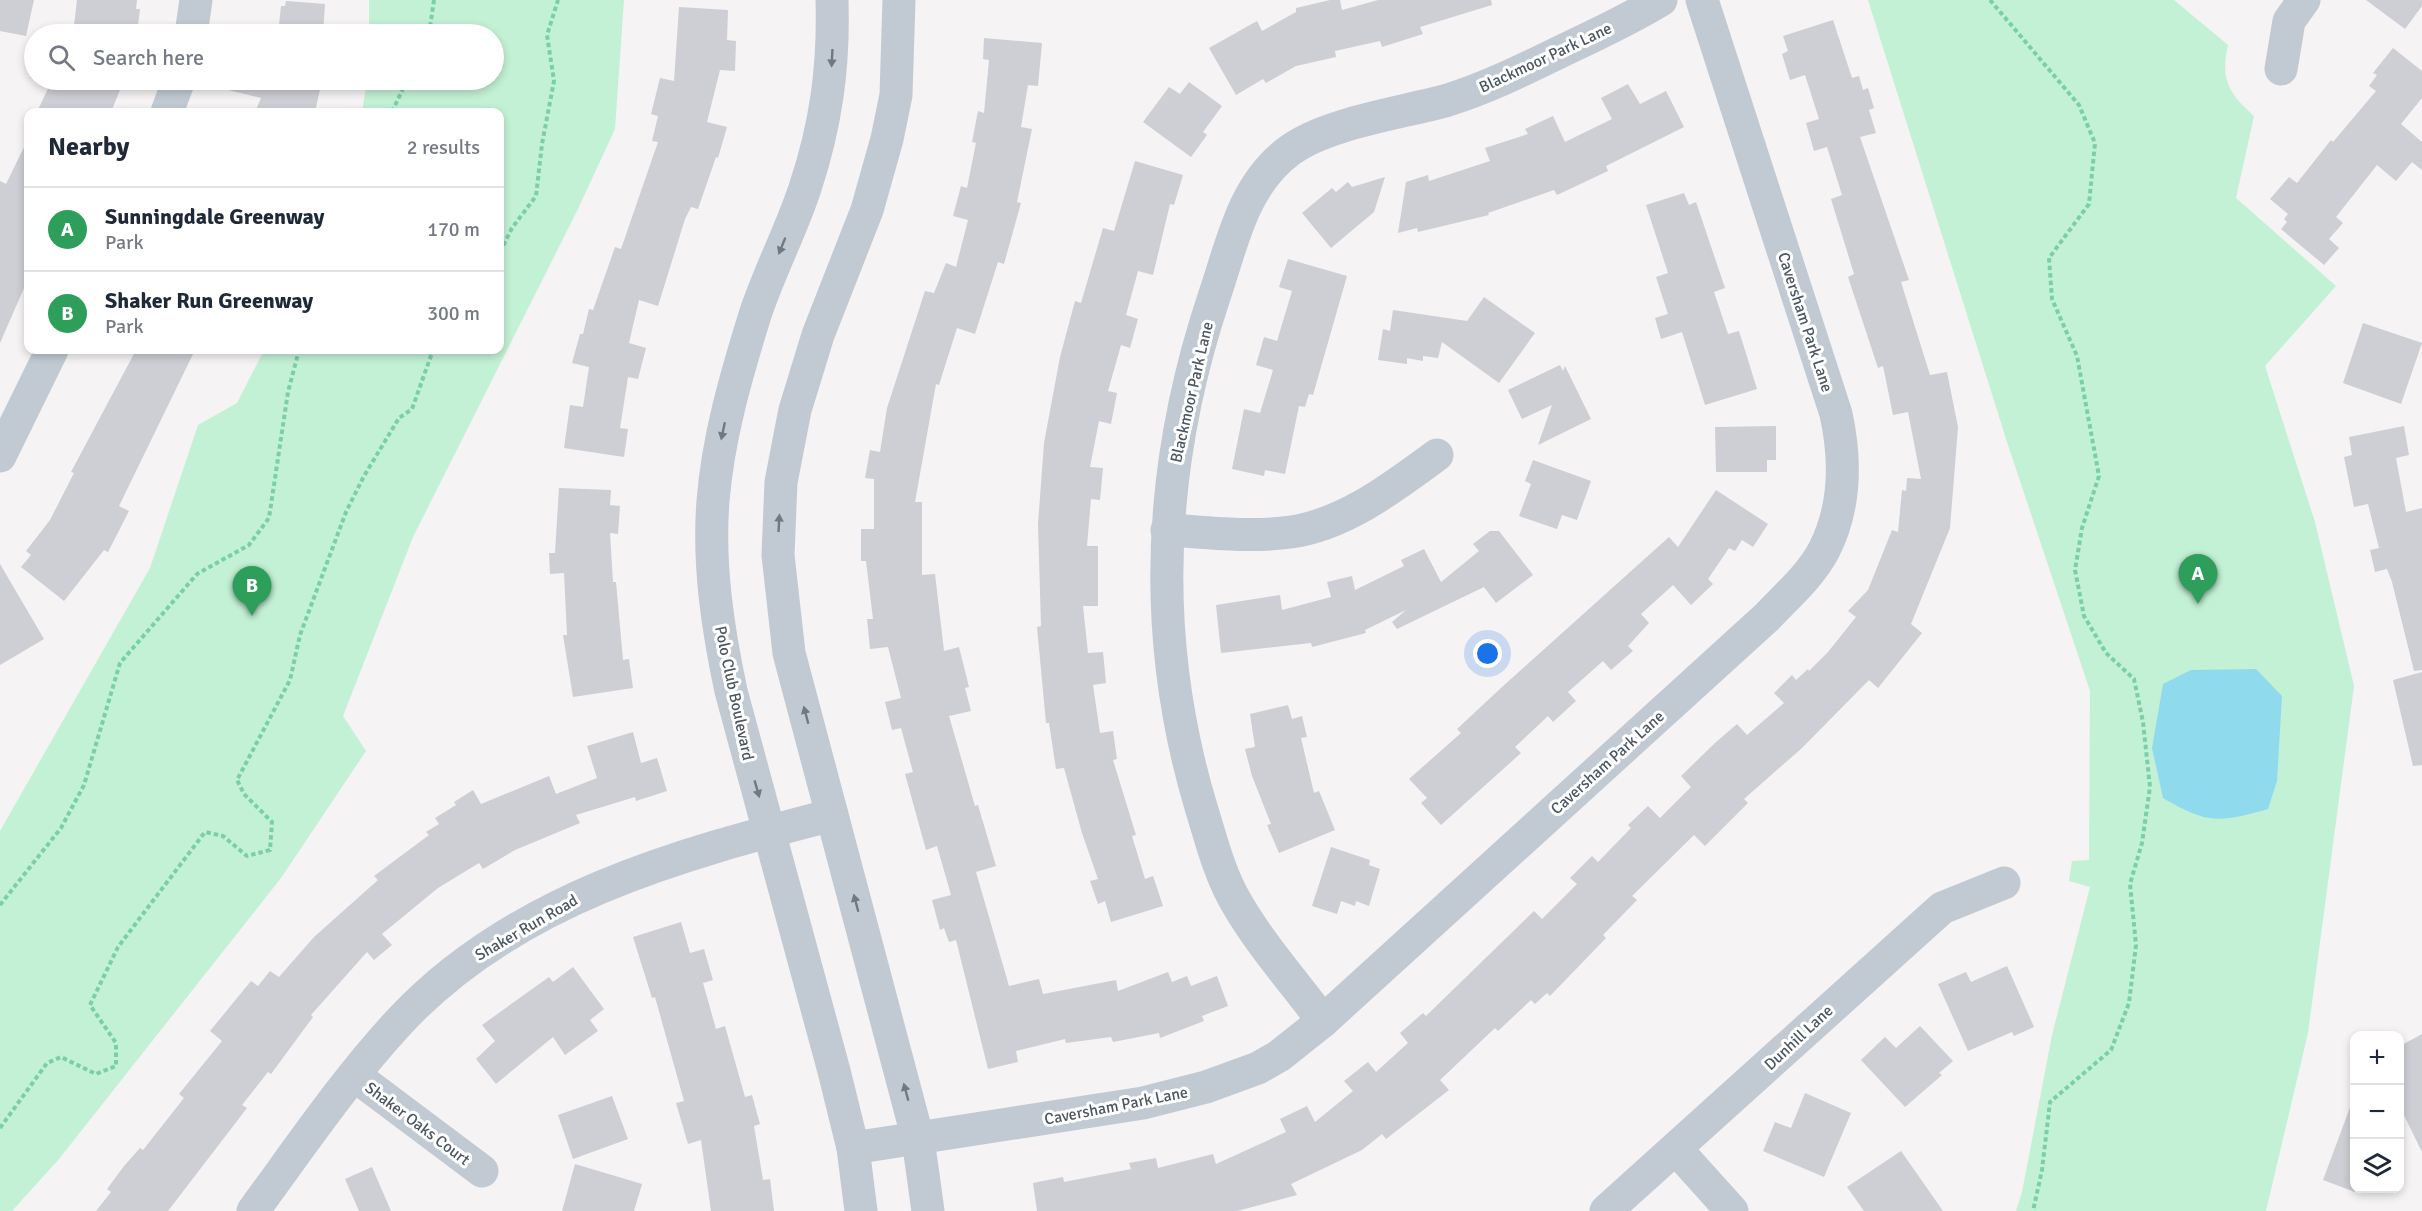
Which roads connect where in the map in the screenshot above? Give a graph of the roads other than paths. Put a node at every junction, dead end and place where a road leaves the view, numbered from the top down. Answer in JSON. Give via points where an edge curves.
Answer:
{"nodes":[{"id":1,"x":196,"y":0,"type":"edge"},
{"id":2,"x":832,"y":0,"type":"edge"},
{"id":3,"x":899,"y":0,"type":"edge"},
{"id":4,"x":1661,"y":0,"type":"edge"},
{"id":5,"x":1702,"y":0,"type":"edge"},
{"id":6,"x":2304,"y":0,"type":"edge"},
{"id":7,"x":192,"y":24,"type":"edge"},
{"id":8,"x":2281,"y":69,"type":"dead end"},
{"id":9,"x":175,"y":90,"type":"edge"},
{"id":10,"x":168,"y":108,"type":"edge"},
{"id":11,"x":50,"y":354,"type":"edge"},
{"id":12,"x":1437,"y":455,"type":"dead end"},
{"id":13,"x":0,"y":456,"type":"edge"},
{"id":14,"x":1167,"y":530,"type":"junction"},
{"id":15,"x":832,"y":815,"type":"junction"},
{"id":16,"x":769,"y":831,"type":"junction"},
{"id":17,"x":2004,"y":883,"type":"dead end"},
{"id":18,"x":1323,"y":1021,"type":"junction"},
{"id":19,"x":354,"y":1075,"type":"junction"},
{"id":20,"x":918,"y":1139,"type":"junction"},
{"id":21,"x":853,"y":1148,"type":"junction"},
{"id":22,"x":1677,"y":1150,"type":"junction"},
{"id":23,"x":482,"y":1170,"type":"dead end"},
{"id":24,"x":253,"y":1211,"type":"edge"},
{"id":25,"x":861,"y":1211,"type":"edge"},
{"id":26,"x":928,"y":1211,"type":"edge"},
{"id":27,"x":1606,"y":1211,"type":"edge"},
{"id":28,"x":1732,"y":1211,"type":"edge"}],
"edges":[{"from":1,"to":7,"type":"street"},
{"from":2,"to":16,"type":"street","name":"Polo Club Boulevard","one_way":true,"via":[[830,87],[823,124],[805,189],[756,313],[731,394],[713,502],[712,557],[720,641]]},
{"from":15,"to":3,"type":"street","one_way":true,"via":[[789,653],[778,555],[781,482],[795,410],[818,335],[867,210],[887,139],[896,95]]},
{"from":4,"to":14,"type":"street","name":"Blackmoor Park Lane","via":[[1508,78],[1450,99],[1327,132],[1292,147],[1271,165],[1244,207],[1207,318],[1182,418]]},
{"from":5,"to":18,"type":"street","name":"Caversham Park Lane","via":[[1836,414],[1843,448],[1843,480],[1824,550],[1767,617]]},
{"from":6,"to":8,"type":"street","via":[[2289,21]]},
{"from":9,"to":10,"type":"street"},
{"from":11,"to":13,"type":"street"},
{"from":12,"to":14,"type":"street","via":[[1381,496],[1311,527],[1265,535]]},
{"from":14,"to":18,"type":"street","name":"Blackmoor Park Lane","via":[[1169,639],[1176,700],[1190,772],[1217,859],[1235,900]]},
{"from":15,"to":16,"type":"street","name":"Shaker Run Road"},
{"from":20,"to":15,"type":"street","one_way":true},
{"from":16,"to":19,"type":"street","name":"Shaker Run Road","via":[[609,882],[560,904],[483,949],[401,1020]]},
{"from":16,"to":21,"type":"street","name":"Polo Club Boulevard"},
{"from":17,"to":22,"type":"street","name":"Dunhill Lane","via":[[1942,908]]},
{"from":18,"to":20,"type":"street","name":"Caversham Park Lane","via":[[1280,1056],[1206,1087],[1143,1103]]},
{"from":19,"to":23,"type":"street","name":"Shaker Oaks Court"},
{"from":19,"to":24,"type":"street","name":"Shaker Run Road"},
{"from":20,"to":21,"type":"street","name":"Caversham Park Lane"},
{"from":20,"to":26,"type":"street"},
{"from":21,"to":25,"type":"street","name":"Polo Club Boulevard"},
{"from":22,"to":27,"type":"street","name":"Dunhill Lane"},
{"from":22,"to":28,"type":"street"}]}
